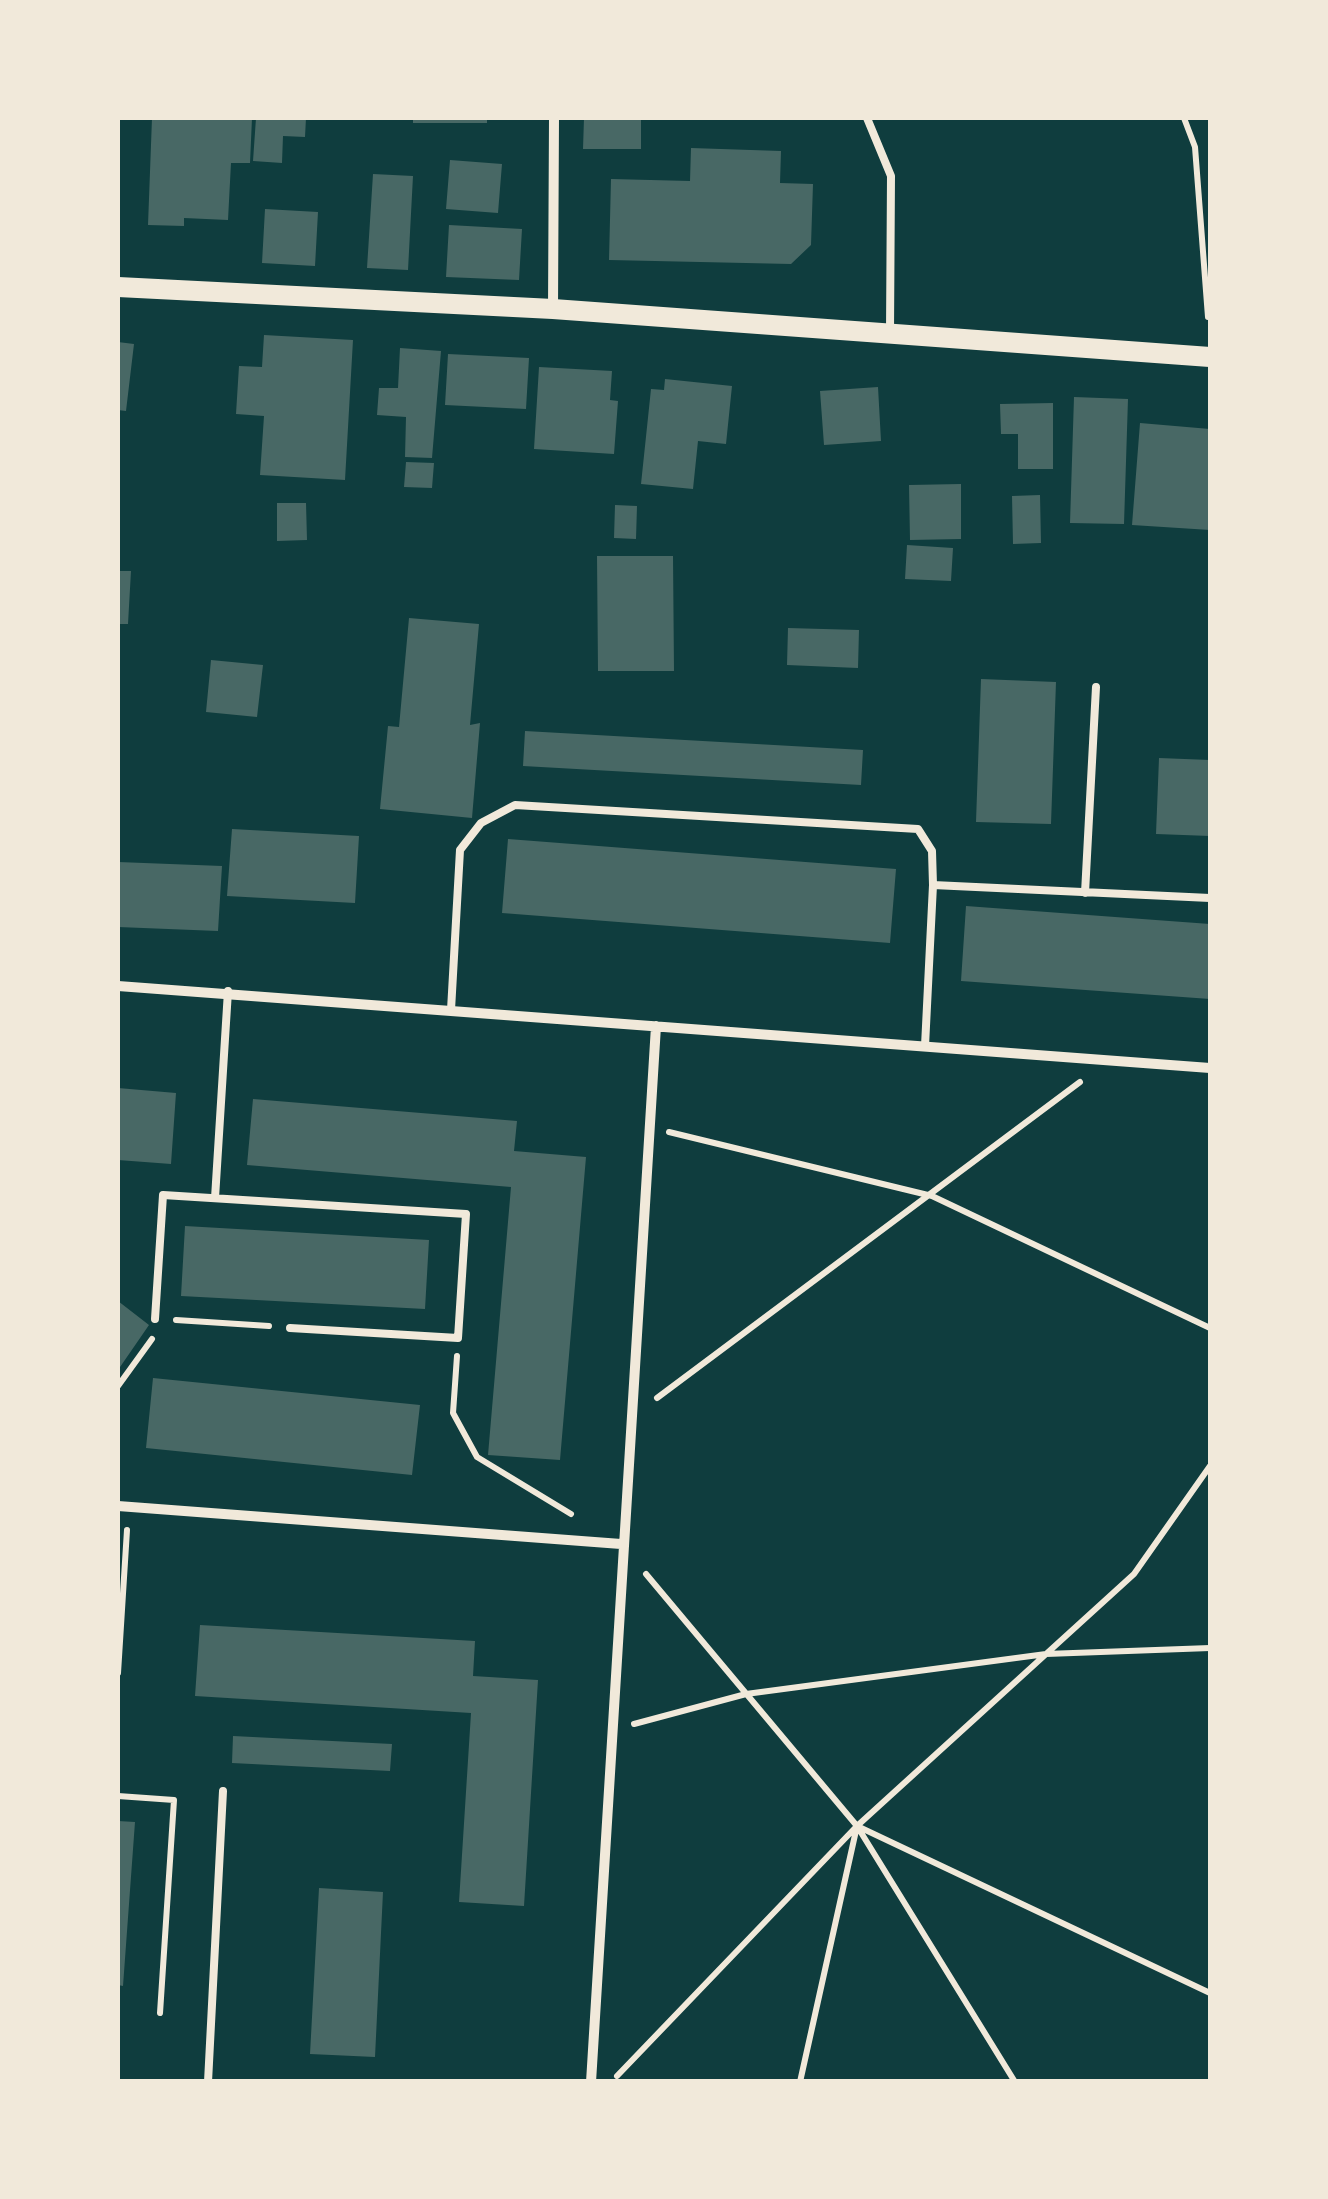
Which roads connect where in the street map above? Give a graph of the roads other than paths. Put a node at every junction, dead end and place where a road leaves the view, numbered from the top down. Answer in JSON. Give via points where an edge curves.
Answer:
{"nodes":[{"id":1,"x":554,"y":118,"type":"edge"},
{"id":2,"x":868,"y":118,"type":"edge"},
{"id":3,"x":118,"y":287,"type":"edge"},
{"id":4,"x":553,"y":309,"type":"junction"},
{"id":5,"x":890,"y":336,"type":"junction"},
{"id":6,"x":1210,"y":357,"type":"edge"},
{"id":7,"x":1096,"y":687,"type":"dead end"},
{"id":8,"x":934,"y":885,"type":"junction"},
{"id":9,"x":1085,"y":893,"type":"junction"},
{"id":10,"x":1210,"y":898,"type":"edge"},
{"id":11,"x":118,"y":986,"type":"edge"},
{"id":12,"x":228,"y":991,"type":"junction"},
{"id":13,"x":451,"y":1010,"type":"junction"},
{"id":14,"x":656,"y":1026,"type":"junction"},
{"id":15,"x":924,"y":1046,"type":"junction"},
{"id":16,"x":1210,"y":1068,"type":"edge"},
{"id":17,"x":215,"y":1198,"type":"junction"},
{"id":18,"x":155,"y":1319,"type":"road end"},
{"id":19,"x":290,"y":1328,"type":"road end"},
{"id":20,"x":123,"y":1507,"type":"edge"},
{"id":21,"x":621,"y":1544,"type":"junction"},
{"id":22,"x":223,"y":1791,"type":"dead end"},
{"id":23,"x":208,"y":2082,"type":"edge"},
{"id":24,"x":591,"y":2082,"type":"edge"}],
"edges":[{"from":1,"to":4,"type":"street"},
{"from":2,"to":5,"type":"lane","via":[[891,176]]},
{"from":3,"to":4,"type":"main road"},
{"from":4,"to":5,"type":"main road"},
{"from":5,"to":6,"type":"main road"},
{"from":7,"to":9,"type":"lane"},
{"from":8,"to":9,"type":"lane"},
{"from":8,"to":13,"type":"lane","via":[[932,852],[918,829],[515,805],[481,824],[460,850]]},
{"from":8,"to":15,"type":"lane"},
{"from":9,"to":10,"type":"lane"},
{"from":11,"to":12,"type":"street"},
{"from":12,"to":13,"type":"street"},
{"from":12,"to":17,"type":"lane"},
{"from":13,"to":14,"type":"street"},
{"from":14,"to":15,"type":"street"},
{"from":14,"to":21,"type":"street"},
{"from":15,"to":16,"type":"street"},
{"from":17,"to":18,"type":"lane","via":[[163,1196]]},
{"from":17,"to":19,"type":"lane","via":[[466,1214],[458,1338]]},
{"from":20,"to":21,"type":"street"},
{"from":21,"to":24,"type":"street"},
{"from":22,"to":23,"type":"lane"}]}
